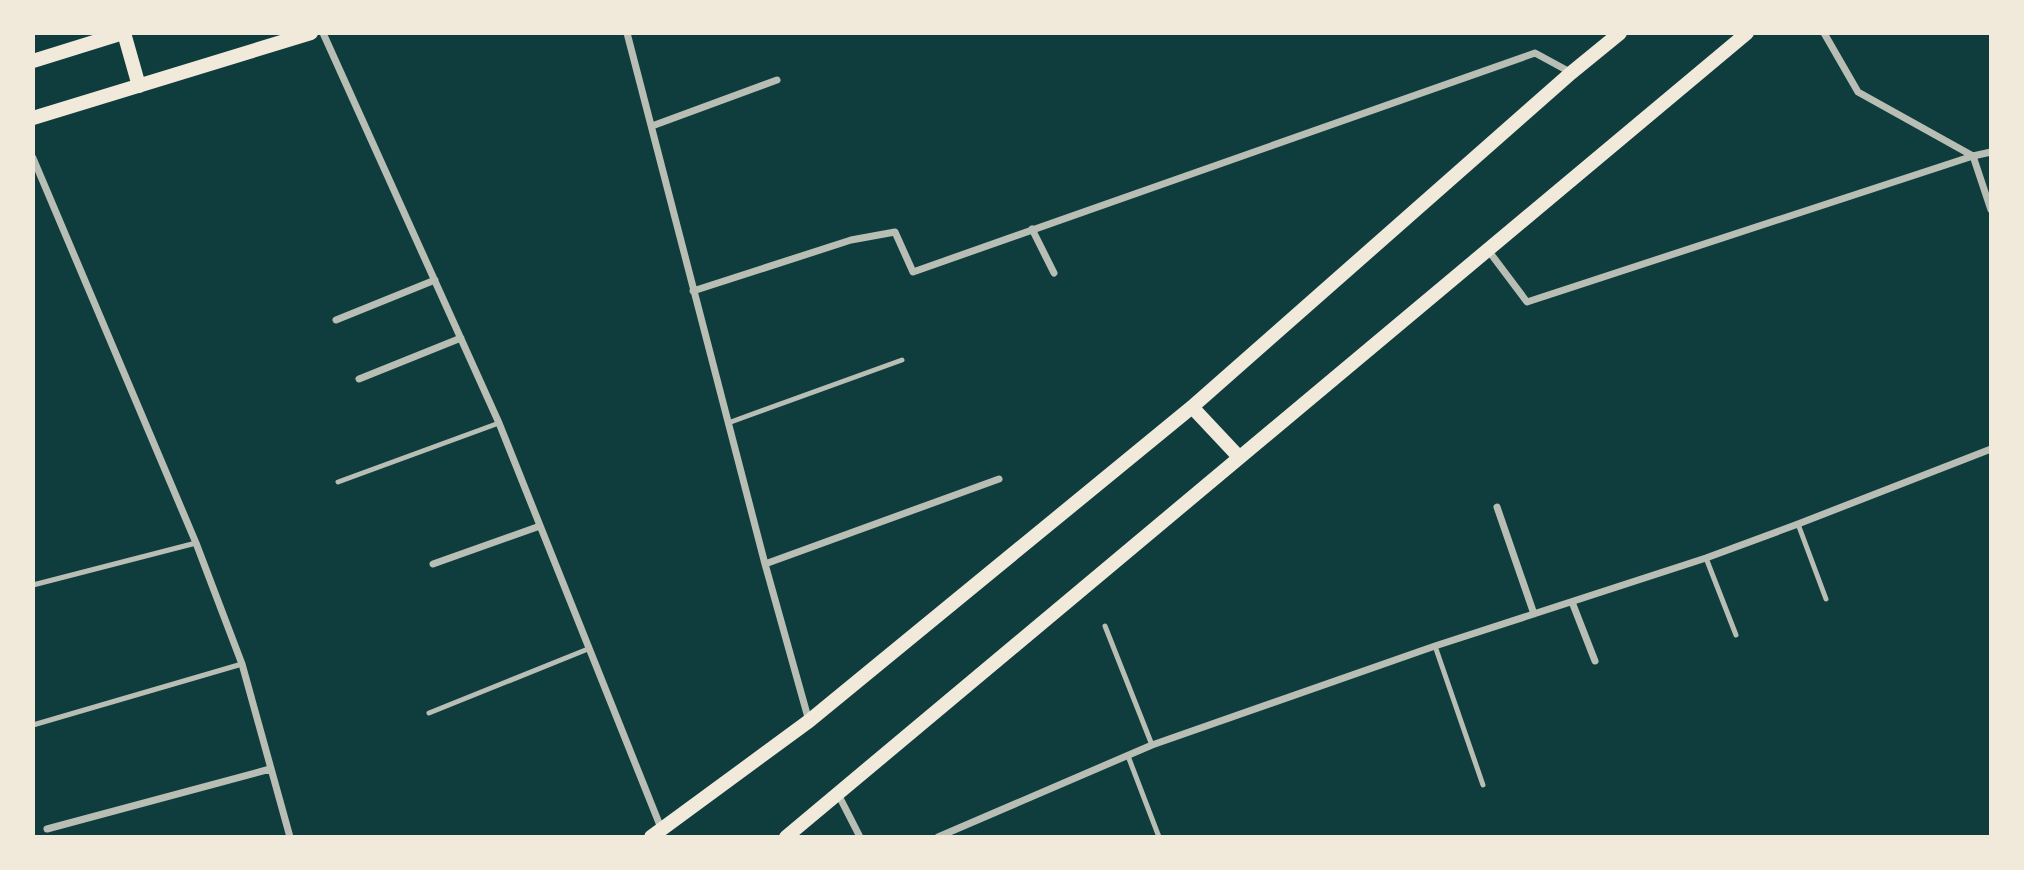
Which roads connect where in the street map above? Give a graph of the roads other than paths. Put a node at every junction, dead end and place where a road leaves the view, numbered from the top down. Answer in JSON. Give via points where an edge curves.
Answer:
{"nodes":[{"id":1,"x":124,"y":33,"type":"edge"},
{"id":2,"x":311,"y":33,"type":"edge"},
{"id":3,"x":323,"y":33,"type":"edge"},
{"id":4,"x":627,"y":33,"type":"edge"},
{"id":5,"x":1620,"y":33,"type":"edge"},
{"id":6,"x":1747,"y":33,"type":"edge"},
{"id":7,"x":1824,"y":33,"type":"edge"},
{"id":8,"x":33,"y":61,"type":"edge"},
{"id":9,"x":1571,"y":73,"type":"junction"},
{"id":10,"x":777,"y":80,"type":"dead end"},
{"id":11,"x":139,"y":86,"type":"junction"},
{"id":12,"x":33,"y":118,"type":"edge"},
{"id":13,"x":652,"y":127,"type":"junction"},
{"id":14,"x":1991,"y":152,"type":"edge"},
{"id":15,"x":1973,"y":156,"type":"junction"},
{"id":16,"x":33,"y":158,"type":"edge"},
{"id":17,"x":1991,"y":210,"type":"edge"},
{"id":18,"x":1032,"y":229,"type":"junction"},
{"id":19,"x":1487,"y":249,"type":"junction"},
{"id":20,"x":1054,"y":273,"type":"dead end"},
{"id":21,"x":435,"y":280,"type":"junction"},
{"id":22,"x":693,"y":290,"type":"junction"},
{"id":23,"x":336,"y":320,"type":"dead end"},
{"id":24,"x":461,"y":338,"type":"junction"},
{"id":25,"x":902,"y":360,"type":"dead end"},
{"id":26,"x":359,"y":379,"type":"dead end"},
{"id":27,"x":1192,"y":407,"type":"junction"},
{"id":28,"x":499,"y":423,"type":"junction"},
{"id":29,"x":729,"y":423,"type":"junction"},
{"id":30,"x":1991,"y":449,"type":"edge"},
{"id":31,"x":1239,"y":457,"type":"junction"},
{"id":32,"x":999,"y":479,"type":"dead end"},
{"id":33,"x":338,"y":482,"type":"dead end"},
{"id":34,"x":1497,"y":508,"type":"dead end"},
{"id":35,"x":1798,"y":524,"type":"junction"},
{"id":36,"x":540,"y":526,"type":"junction"},
{"id":37,"x":196,"y":543,"type":"junction"},
{"id":38,"x":1706,"y":558,"type":"junction"},
{"id":39,"x":433,"y":564,"type":"dead end"},
{"id":40,"x":765,"y":564,"type":"junction"},
{"id":41,"x":33,"y":585,"type":"edge"},
{"id":42,"x":1826,"y":599,"type":"dead end"},
{"id":43,"x":1572,"y":602,"type":"junction"},
{"id":44,"x":1534,"y":614,"type":"junction"},
{"id":45,"x":1105,"y":626,"type":"dead end"},
{"id":46,"x":1737,"y":635,"type":"dead end"},
{"id":47,"x":1435,"y":646,"type":"junction"},
{"id":48,"x":588,"y":649,"type":"junction"},
{"id":49,"x":1595,"y":661,"type":"dead end"},
{"id":50,"x":242,"y":664,"type":"junction"},
{"id":51,"x":429,"y":713,"type":"dead end"},
{"id":52,"x":809,"y":721,"type":"junction"},
{"id":53,"x":33,"y":725,"type":"edge"},
{"id":54,"x":1152,"y":745,"type":"junction"},
{"id":55,"x":1128,"y":755,"type":"junction"},
{"id":56,"x":270,"y":769,"type":"junction"},
{"id":57,"x":1483,"y":785,"type":"dead end"},
{"id":58,"x":838,"y":793,"type":"junction"},
{"id":59,"x":47,"y":829,"type":"dead end"},
{"id":60,"x":656,"y":832,"type":"edge"},
{"id":61,"x":290,"y":837,"type":"edge"},
{"id":62,"x":786,"y":837,"type":"edge"},
{"id":63,"x":860,"y":837,"type":"edge"},
{"id":64,"x":938,"y":837,"type":"edge"},
{"id":65,"x":1159,"y":837,"type":"edge"}],
"edges":[{"from":1,"to":8,"type":"main road"},
{"from":1,"to":11,"type":"main road"},
{"from":2,"to":11,"type":"main road"},
{"from":3,"to":21,"type":"street"},
{"from":4,"to":13,"type":"street"},
{"from":5,"to":9,"type":"main road"},
{"from":6,"to":19,"type":"main road"},
{"from":7,"to":15,"type":"street","via":[[1858,92]]},
{"from":9,"to":18,"type":"street","via":[[1535,53]]},
{"from":9,"to":27,"type":"main road"},
{"from":10,"to":13,"type":"street"},
{"from":11,"to":12,"type":"main road"},
{"from":13,"to":22,"type":"street"},
{"from":14,"to":15,"type":"street"},
{"from":15,"to":17,"type":"street"},
{"from":15,"to":19,"type":"street","via":[[1527,302]]},
{"from":16,"to":37,"type":"street"},
{"from":18,"to":20,"type":"street"},
{"from":18,"to":22,"type":"street","via":[[913,272],[895,232],[851,240]]},
{"from":19,"to":31,"type":"main road"},
{"from":21,"to":23,"type":"street"},
{"from":21,"to":24,"type":"street"},
{"from":22,"to":29,"type":"street"},
{"from":24,"to":26,"type":"street"},
{"from":24,"to":28,"type":"street"},
{"from":25,"to":29,"type":"lane"},
{"from":27,"to":31,"type":"main road"},
{"from":27,"to":52,"type":"main road"},
{"from":28,"to":33,"type":"lane"},
{"from":28,"to":36,"type":"street"},
{"from":29,"to":40,"type":"street"},
{"from":30,"to":35,"type":"street"},
{"from":31,"to":58,"type":"main road"},
{"from":32,"to":40,"type":"street"},
{"from":34,"to":44,"type":"street"},
{"from":35,"to":38,"type":"street"},
{"from":35,"to":42,"type":"lane"},
{"from":36,"to":39,"type":"street"},
{"from":36,"to":48,"type":"street"},
{"from":37,"to":41,"type":"lane"},
{"from":37,"to":50,"type":"street"},
{"from":38,"to":43,"type":"street"},
{"from":38,"to":46,"type":"lane"},
{"from":40,"to":52,"type":"street"},
{"from":43,"to":44,"type":"street"},
{"from":43,"to":49,"type":"street"},
{"from":44,"to":47,"type":"street"},
{"from":45,"to":54,"type":"lane"},
{"from":47,"to":54,"type":"street"},
{"from":47,"to":57,"type":"lane"},
{"from":48,"to":51,"type":"lane"},
{"from":48,"to":60,"type":"street"},
{"from":50,"to":53,"type":"lane"},
{"from":50,"to":56,"type":"street"},
{"from":52,"to":60,"type":"main road"},
{"from":54,"to":55,"type":"street"},
{"from":55,"to":64,"type":"street"},
{"from":55,"to":65,"type":"lane"},
{"from":56,"to":59,"type":"street"},
{"from":56,"to":61,"type":"street"},
{"from":58,"to":62,"type":"main road"},
{"from":58,"to":63,"type":"street"}]}
